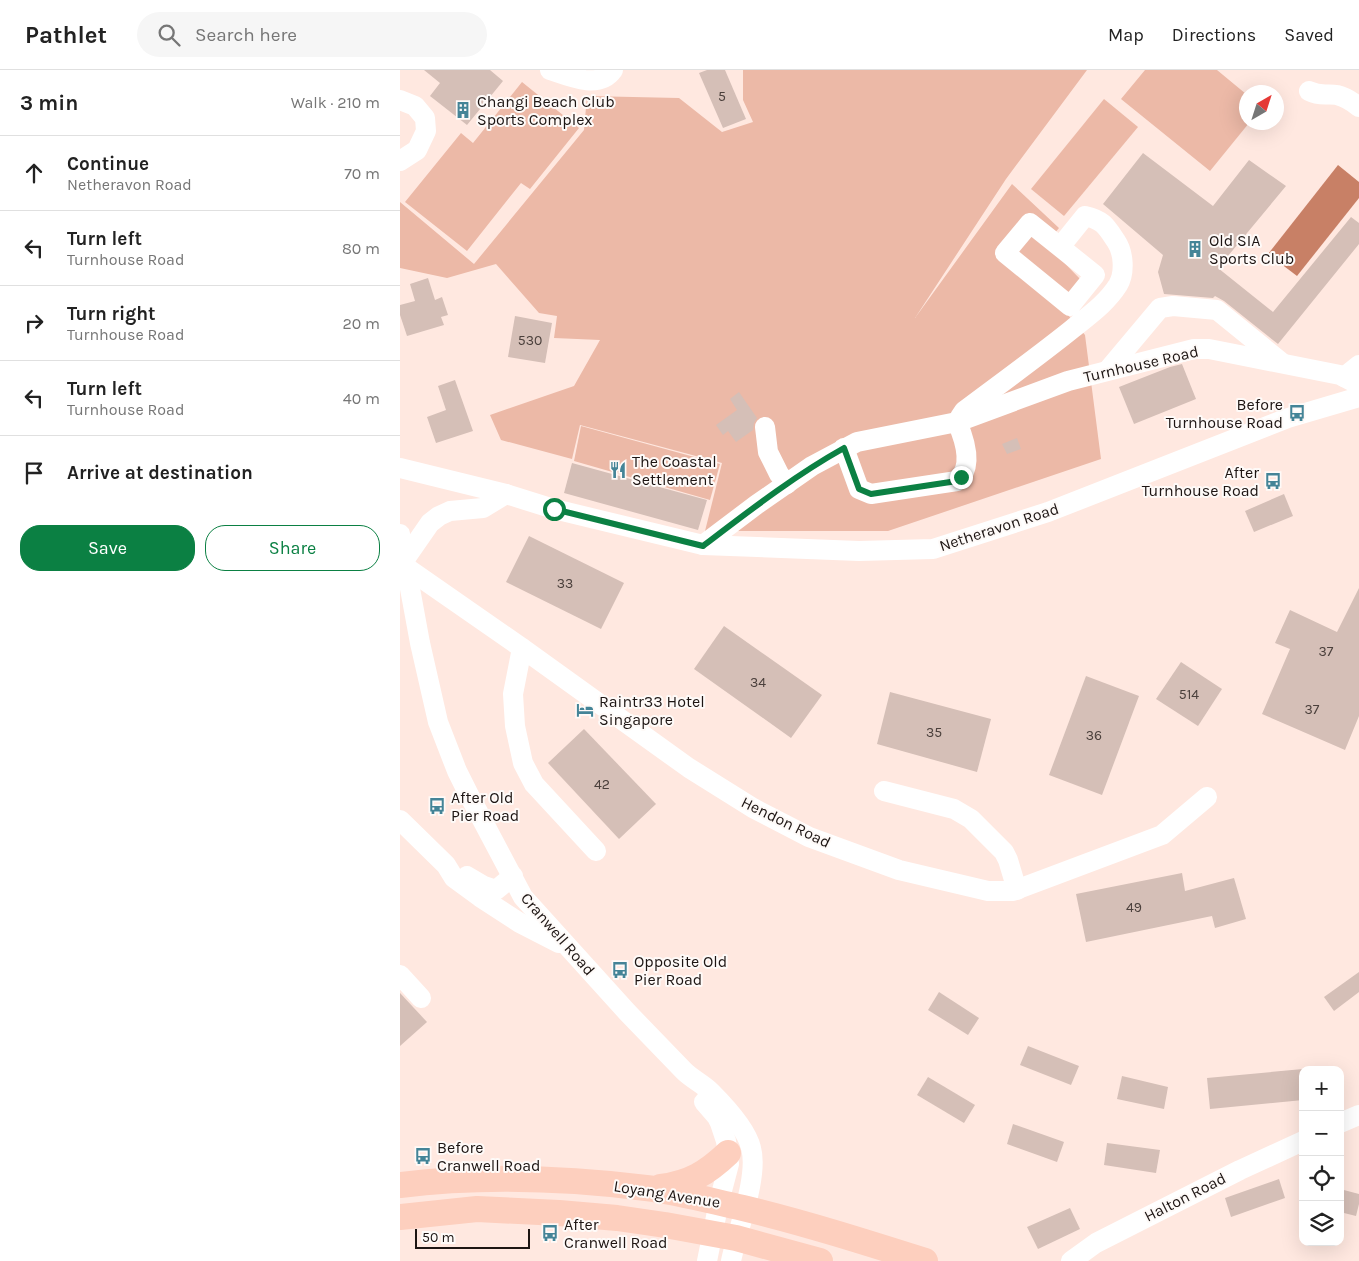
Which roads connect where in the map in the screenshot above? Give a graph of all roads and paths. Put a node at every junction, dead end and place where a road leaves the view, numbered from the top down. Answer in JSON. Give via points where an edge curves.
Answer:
{"nodes":[{"id":1,"x":550,"y":70,"type":"edge"},
{"id":2,"x":613,"y":70,"type":"edge"},
{"id":3,"x":1309,"y":91,"type":"dead end"},
{"id":4,"x":400,"y":100,"type":"edge"},
{"id":5,"x":1359,"y":107,"type":"edge"},
{"id":6,"x":400,"y":161,"type":"edge"},
{"id":7,"x":1060,"y":247,"type":"dead end"},
{"id":8,"x":1283,"y":364,"type":"junction"},
{"id":9,"x":1023,"y":368,"type":"junction"},
{"id":10,"x":1108,"y":370,"type":"junction"},
{"id":11,"x":1354,"y":376,"type":"edge"},
{"id":12,"x":1033,"y":394,"type":"junction"},
{"id":13,"x":1359,"y":397,"type":"edge"},
{"id":14,"x":956,"y":422,"type":"junction"},
{"id":15,"x":765,"y":427,"type":"dead end"},
{"id":16,"x":844,"y":448,"type":"junction"},
{"id":17,"x":400,"y":468,"type":"edge"},
{"id":18,"x":787,"y":484,"type":"junction"},
{"id":19,"x":506,"y":494,"type":"junction"},
{"id":20,"x":400,"y":534,"type":"edge"},
{"id":21,"x":703,"y":546,"type":"junction"},
{"id":22,"x":406,"y":564,"type":"junction"},
{"id":23,"x":522,"y":648,"type":"junction"},
{"id":24,"x":884,"y":791,"type":"dead end"},
{"id":25,"x":1207,"y":798,"type":"dead end"},
{"id":26,"x":400,"y":820,"type":"edge"},
{"id":27,"x":596,"y":851,"type":"dead end"},
{"id":28,"x":446,"y":865,"type":"junction"},
{"id":29,"x":513,"y":876,"type":"junction"},
{"id":30,"x":1017,"y":890,"type":"junction"},
{"id":31,"x":480,"y":897,"type":"junction"},
{"id":32,"x":523,"y":897,"type":"junction"},
{"id":33,"x":569,"y":948,"type":"junction"},
{"id":34,"x":400,"y":975,"type":"edge"},
{"id":35,"x":421,"y":998,"type":"dead end"},
{"id":36,"x":692,"y":1078,"type":"junction"},
{"id":37,"x":1359,"y":1115,"type":"edge"},
{"id":38,"x":1344,"y":1121,"type":"edge"},
{"id":39,"x":1299,"y":1143,"type":"edge"},
{"id":40,"x":728,"y":1153,"type":"junction"},
{"id":41,"x":400,"y":1185,"type":"edge"},
{"id":42,"x":648,"y":1188,"type":"junction"},
{"id":43,"x":719,"y":1202,"type":"junction"},
{"id":44,"x":744,"y":1208,"type":"junction"},
{"id":45,"x":400,"y":1217,"type":"edge"},
{"id":46,"x":726,"y":1244,"type":"edge"},
{"id":47,"x":707,"y":1261,"type":"edge"},
{"id":48,"x":820,"y":1261,"type":"edge"},
{"id":49,"x":926,"y":1261,"type":"edge"},
{"id":50,"x":1071,"y":1261,"type":"edge"}],
"edges":[{"from":1,"to":2,"type":"street","via":[[588,81],[608,76]]},
{"from":3,"to":5,"type":"street","via":[[1317,95],[1337,95]]},
{"from":4,"to":6,"type":"street","via":[[415,106],[425,118],[426,131],[417,150]]},
{"from":7,"to":9,"type":"street","via":[[1085,216],[1098,219],[1119,245],[1123,263],[1119,283],[1104,303]]},
{"from":8,"to":10,"type":"street","name":"Turnhouse Road","via":[[1194,349]]},
{"from":8,"to":10,"type":"street","via":[[1217,310],[1173,306],[1160,308]]},
{"from":8,"to":11,"type":"street","name":"Turnhouse Road"},
{"from":9,"to":12,"type":"street"},
{"from":9,"to":14,"type":"street","via":[[964,411]]},
{"from":10,"to":12,"type":"street","name":"Turnhouse Road"},
{"from":12,"to":14,"type":"street","name":"Turnhouse Road"},
{"from":13,"to":21,"type":"street","name":"Netheravon Road","via":[[1288,418],[1048,512],[933,549],[859,551]]},
{"from":14,"to":16,"type":"street","name":"Turnhouse Road","via":[[857,442]]},
{"from":14,"to":16,"type":"street","via":[[966,457],[957,481],[871,494],[859,489]]},
{"from":15,"to":18,"type":"street","via":[[768,452]]},
{"from":16,"to":18,"type":"street","name":"Turnhouse Road"},
{"from":17,"to":19,"type":"street","name":"Netheravon Road"},
{"from":18,"to":21,"type":"street","name":"Turnhouse Road"},
{"from":19,"to":21,"type":"street","name":"Netheravon Road","via":[[587,518]]},
{"from":19,"to":22,"type":"street","via":[[483,508],[450,511],[439,516],[430,523]]},
{"from":20,"to":22,"type":"street","name":"Cranwell Road"},
{"from":22,"to":23,"type":"street","name":"Hendon Road"},
{"from":22,"to":29,"type":"street","name":"Cranwell Road","via":[[438,722],[457,771]]},
{"from":23,"to":27,"type":"street","via":[[513,694],[515,726],[524,763],[534,784]]},
{"from":23,"to":30,"type":"street","name":"Hendon Road","via":[[689,768],[809,837],[899,870],[988,891]]},
{"from":24,"to":30,"type":"street","via":[[954,809],[971,819],[1004,852]]},
{"from":25,"to":30,"type":"street","name":"Hendon Road","via":[[1162,835]]},
{"from":26,"to":28,"type":"street"},
{"from":28,"to":29,"type":"street","via":[[458,868],[470,879],[496,890]]},
{"from":28,"to":31,"type":"street","via":[[454,878]]},
{"from":29,"to":32,"type":"street","name":"Cranwell Road"},
{"from":31,"to":32,"type":"street","via":[[501,905]]},
{"from":31,"to":33,"type":"street","via":[[520,923]]},
{"from":32,"to":33,"type":"street","name":"Cranwell Road"},
{"from":33,"to":36,"type":"street","name":"Cranwell Road"},
{"from":34,"to":35,"type":"street"},
{"from":36,"to":40,"type":"street","name":"Cranwell Road","via":[[696,1092],[717,1117]]},
{"from":36,"to":44,"type":"street","name":"Cranwell Road","via":[[718,1099],[751,1146],[754,1162],[752,1180]]},
{"from":37,"to":38,"type":"street"},
{"from":39,"to":50,"type":"street","name":"Halton Road","via":[[1096,1243]]},
{"from":40,"to":42,"type":"main road","via":[[696,1178],[679,1185]]},
{"from":40,"to":43,"type":"street","name":"Cranwell Road","via":[[729,1164]]},
{"from":41,"to":42,"type":"main road","name":"Loyang Avenue","via":[[462,1180],[560,1180]]},
{"from":42,"to":43,"type":"main road","name":"Loyang Avenue"},
{"from":43,"to":44,"type":"main road","name":"Loyang Avenue"},
{"from":43,"to":46,"type":"street","name":"Cranwell Road"},
{"from":44,"to":46,"type":"street","name":"Cranwell Road"},
{"from":44,"to":49,"type":"main road","name":"Loyang Avenue"},
{"from":45,"to":46,"type":"main road","name":"Loyang Avenue","via":[[477,1209],[550,1213],[665,1225]]},
{"from":46,"to":47,"type":"street","name":"Cranwell Road"},
{"from":46,"to":48,"type":"main road","name":"Loyang Avenue"}]}
